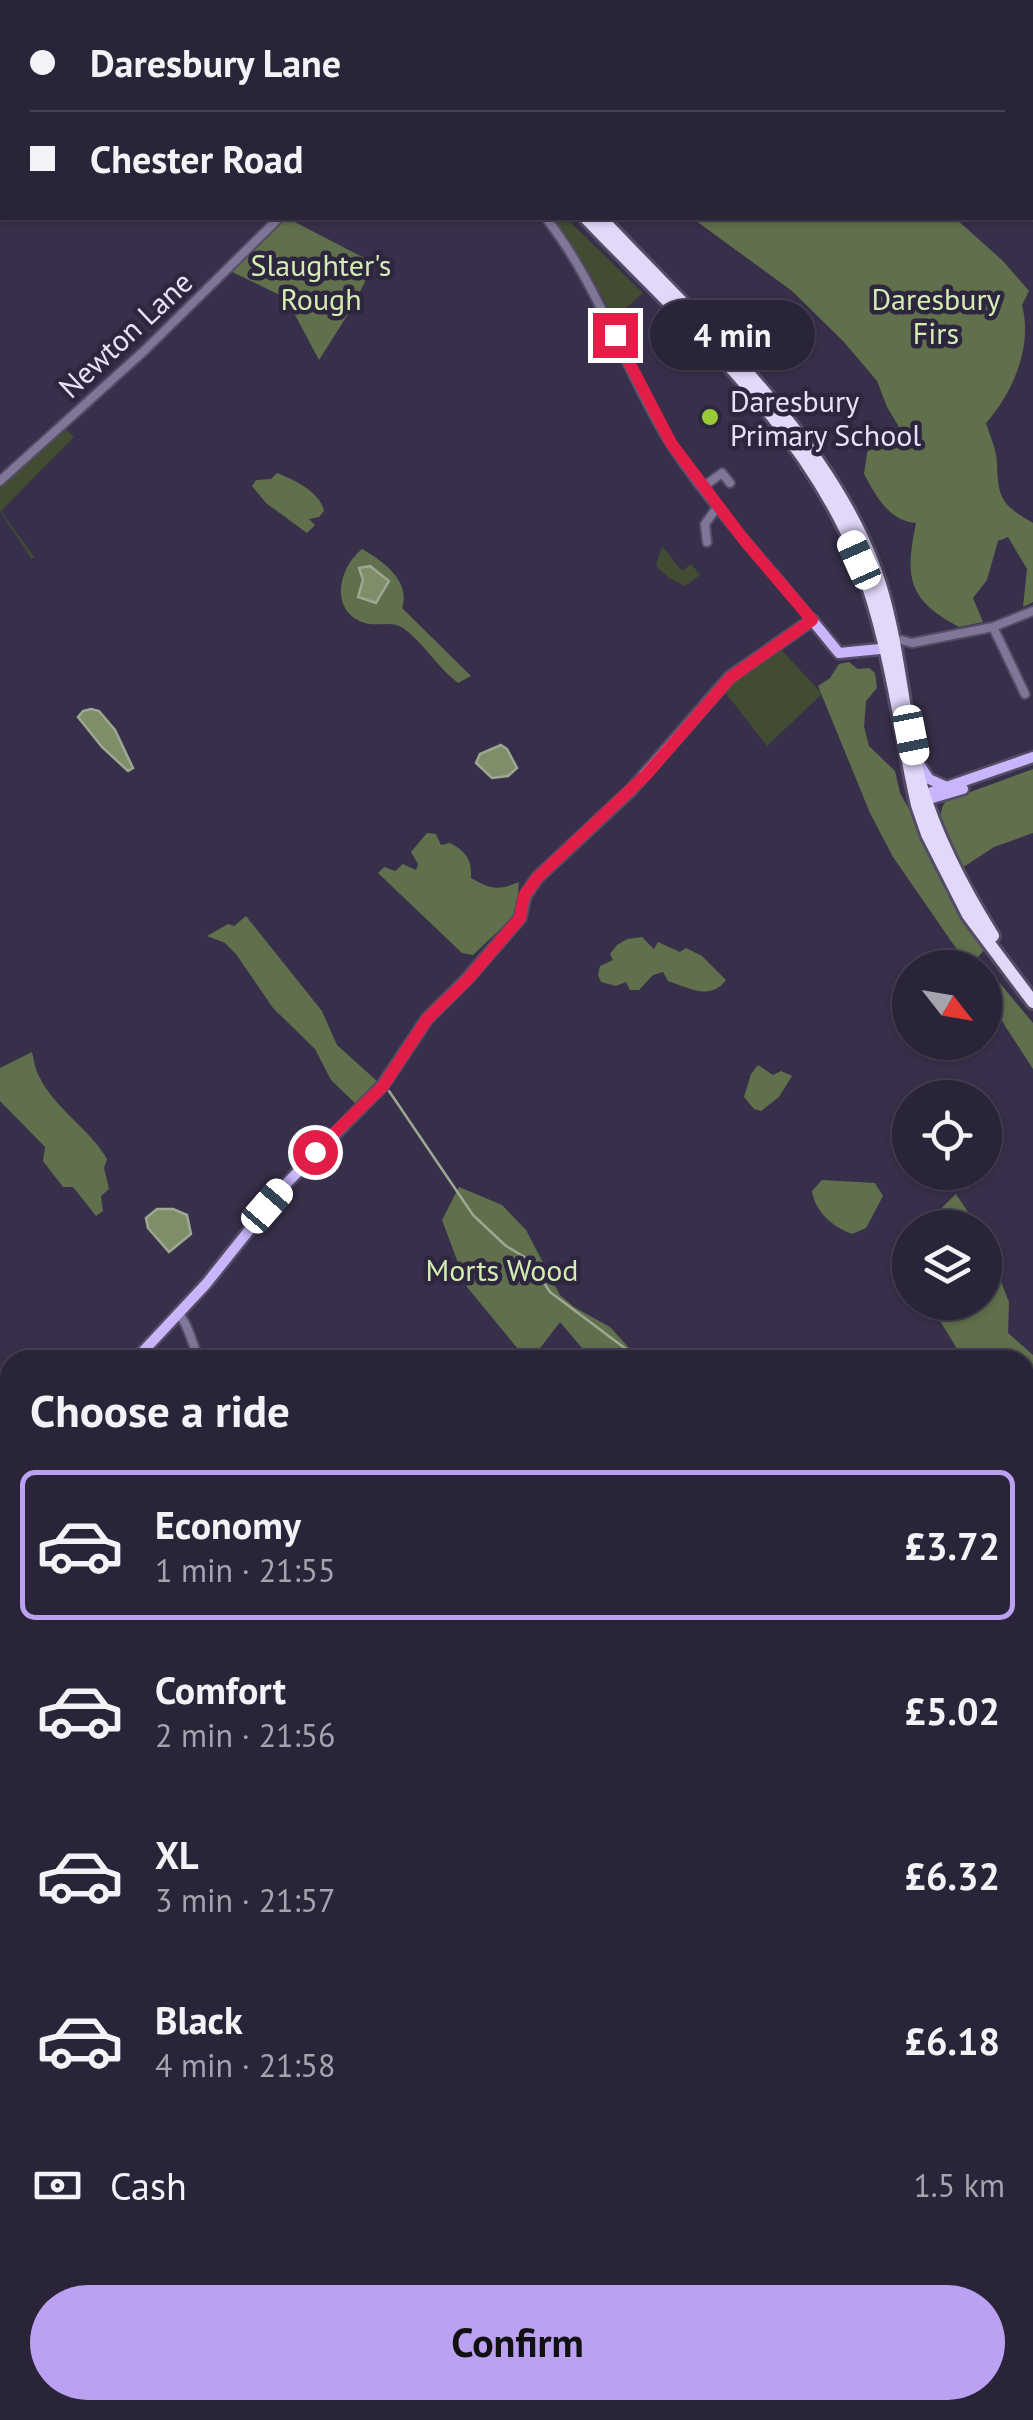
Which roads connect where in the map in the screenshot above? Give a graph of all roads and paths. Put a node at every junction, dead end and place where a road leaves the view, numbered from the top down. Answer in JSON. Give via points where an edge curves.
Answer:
{"nodes":[{"id":1,"x":277,"y":220,"type":"edge"},
{"id":2,"x":547,"y":220,"type":"edge"},
{"id":3,"x":588,"y":220,"type":"edge"},
{"id":4,"x":603,"y":220,"type":"edge"},
{"id":5,"x":0,"y":481,"type":"edge"},
{"id":6,"x":730,"y":483,"type":"dead end"},
{"id":7,"x":703,"y":486,"type":"junction"},
{"id":8,"x":718,"y":506,"type":"junction"},
{"id":9,"x":707,"y":542,"type":"dead end"},
{"id":10,"x":1033,"y":611,"type":"edge"},
{"id":11,"x":812,"y":620,"type":"junction"},
{"id":12,"x":993,"y":627,"type":"junction"},
{"id":13,"x":894,"y":645,"type":"junction"},
{"id":14,"x":1025,"y":694,"type":"dead end"},
{"id":15,"x":916,"y":757,"type":"junction"},
{"id":16,"x":1033,"y":761,"type":"edge"},
{"id":17,"x":952,"y":789,"type":"junction"},
{"id":18,"x":922,"y":797,"type":"junction"},
{"id":19,"x":932,"y":818,"type":"junction"},
{"id":20,"x":1033,"y":1000,"type":"edge"},
{"id":21,"x":178,"y":1313,"type":"junction"},
{"id":22,"x":144,"y":1350,"type":"edge"},
{"id":23,"x":195,"y":1350,"type":"edge"}],
"edges":[{"from":1,"to":5,"type":"street","name":"Newton Lane"},
{"from":2,"to":7,"type":"street","via":[[579,263],[661,428]]},
{"from":3,"to":13,"type":"highway","via":[[802,455],[834,506]]},
{"from":4,"to":13,"type":"highway","via":[[819,461],[862,536]]},
{"from":6,"to":7,"type":"street","via":[[720,469]]},
{"from":7,"to":8,"type":"street"},
{"from":8,"to":9,"type":"street","via":[[705,524]]},
{"from":8,"to":11,"type":"street"},
{"from":10,"to":12,"type":"street"},
{"from":11,"to":13,"type":"main road","via":[[840,654]]},
{"from":11,"to":21,"type":"main road","via":[[730,678],[646,775],[537,878],[520,918],[427,1019],[383,1086],[284,1187]]},
{"from":12,"to":13,"type":"street"},
{"from":12,"to":14,"type":"street"},
{"from":13,"to":15,"type":"highway"},
{"from":13,"to":18,"type":"highway"},
{"from":15,"to":17,"type":"main road","via":[[926,776]]},
{"from":15,"to":18,"type":"highway"},
{"from":16,"to":17,"type":"main road"},
{"from":17,"to":18,"type":"main road"},
{"from":17,"to":19,"type":"main road"},
{"from":18,"to":19,"type":"highway"},
{"from":18,"to":20,"type":"highway","via":[[919,814],[968,915]]},
{"from":19,"to":20,"type":"highway","via":[[974,906]]},
{"from":21,"to":22,"type":"main road"},
{"from":21,"to":23,"type":"street"}]}
